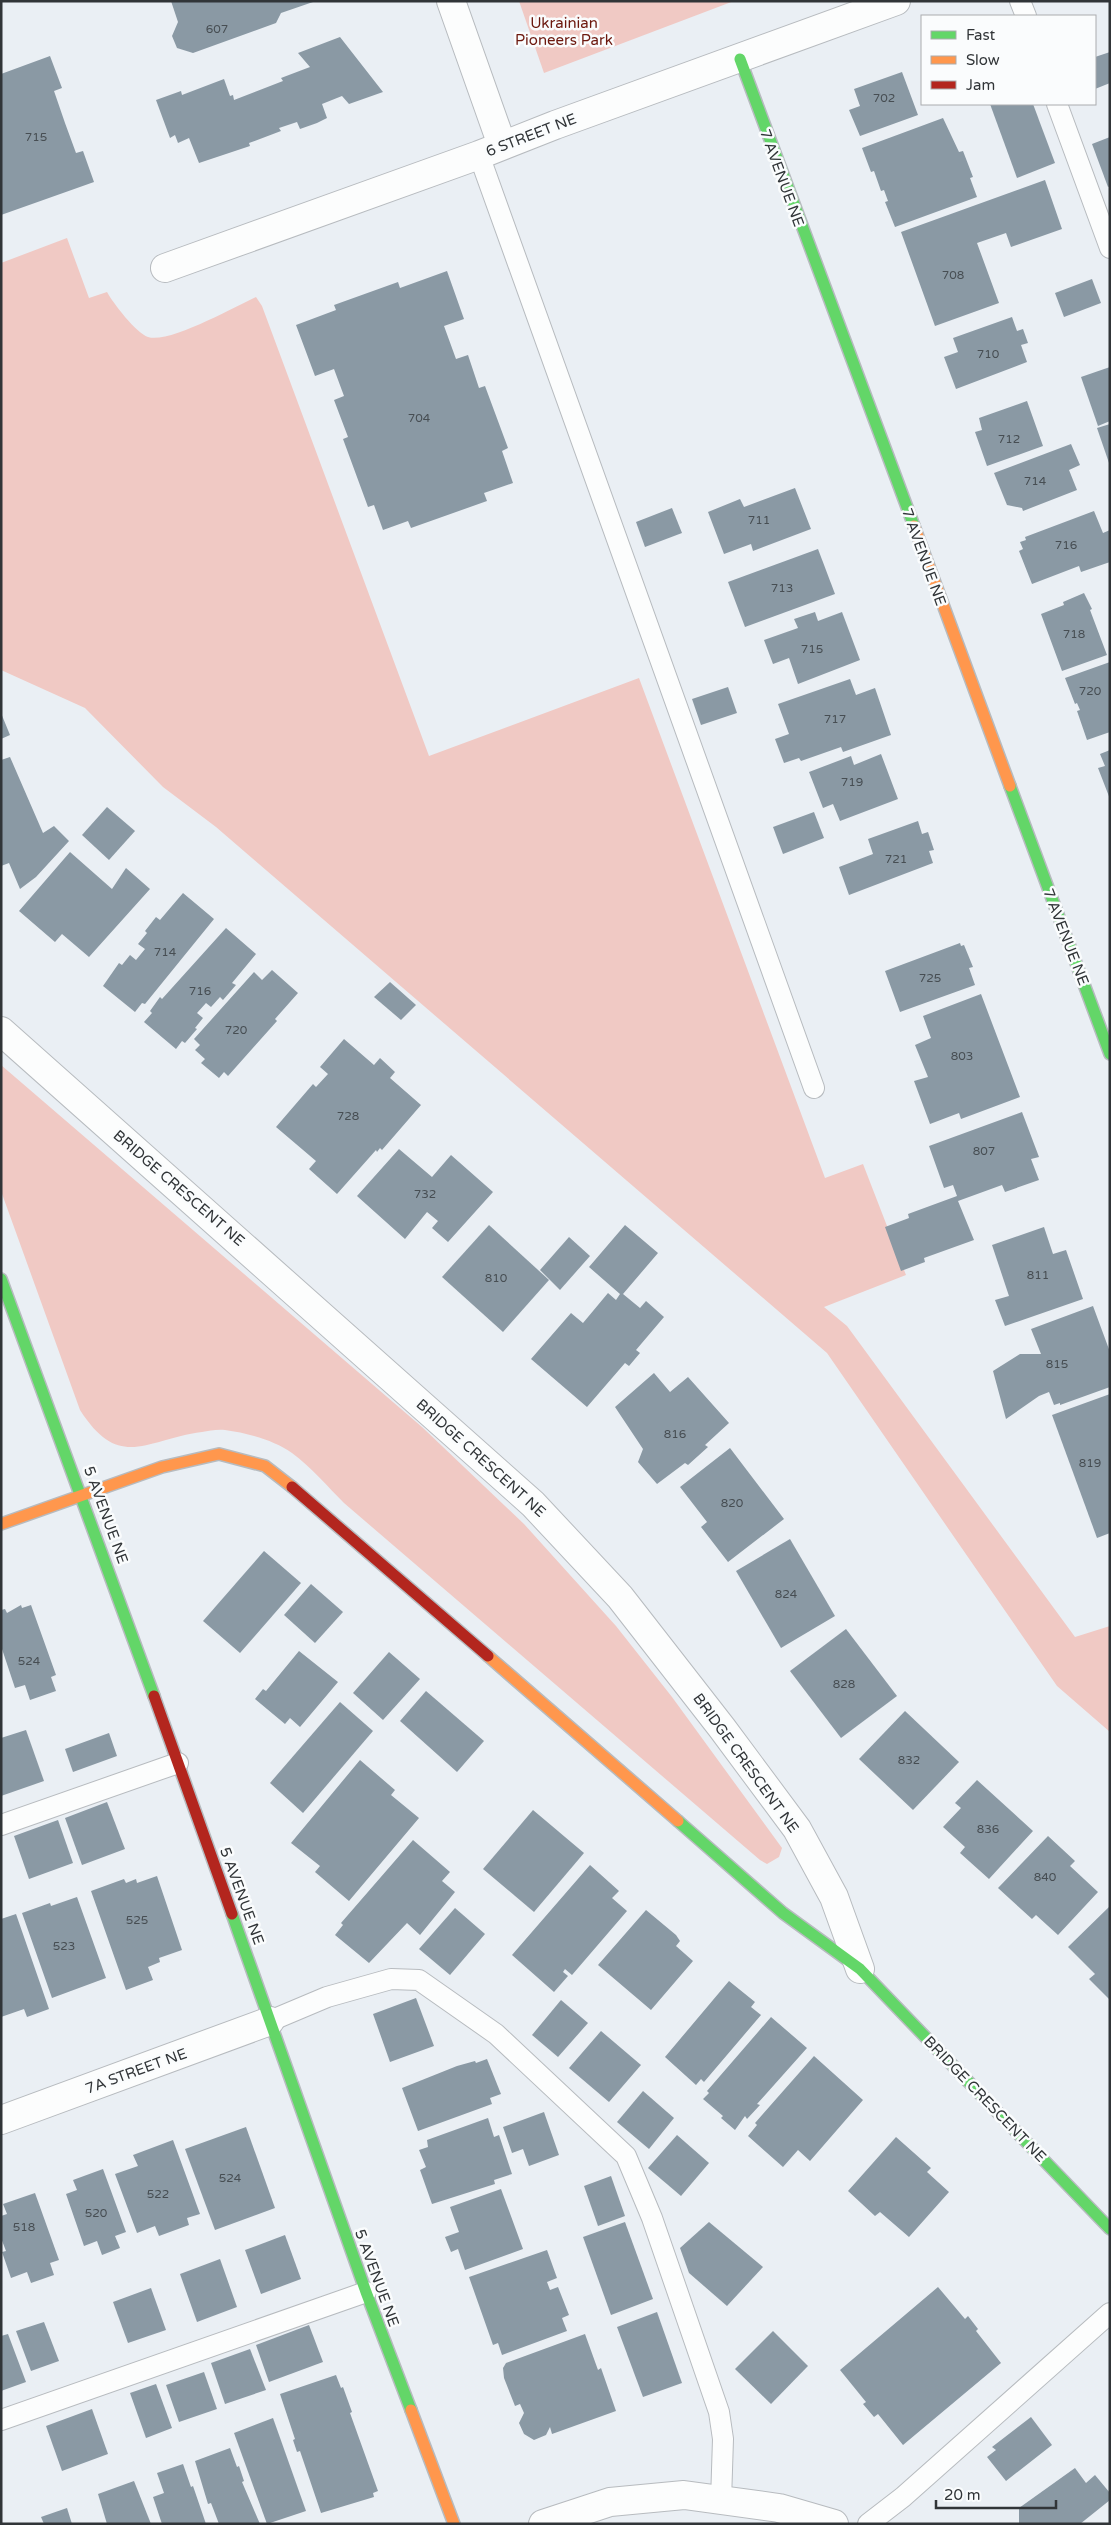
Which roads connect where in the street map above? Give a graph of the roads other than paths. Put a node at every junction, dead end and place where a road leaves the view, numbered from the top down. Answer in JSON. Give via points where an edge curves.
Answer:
{"nodes":[{"id":1,"x":451,"y":1,"type":"edge"},
{"id":2,"x":896,"y":1,"type":"edge"},
{"id":3,"x":1020,"y":1,"type":"edge"},
{"id":4,"x":1026,"y":15,"type":"edge"},
{"id":5,"x":740,"y":59,"type":"junction"},
{"id":6,"x":1057,"y":105,"type":"edge"},
{"id":7,"x":490,"y":150,"type":"junction"},
{"id":8,"x":1110,"y":248,"type":"edge"},
{"id":9,"x":165,"y":268,"type":"dead end"},
{"id":10,"x":1102,"y":1009,"type":"edge"},
{"id":11,"x":1,"y":1031,"type":"edge"},
{"id":12,"x":1110,"y":1054,"type":"edge"},
{"id":13,"x":814,"y":1088,"type":"dead end"},
{"id":14,"x":1,"y":1279,"type":"edge"},
{"id":15,"x":83,"y":1495,"type":"junction"},
{"id":16,"x":1,"y":1524,"type":"edge"},
{"id":17,"x":178,"y":1763,"type":"junction"},
{"id":18,"x":1,"y":1825,"type":"edge"},
{"id":19,"x":860,"y":1969,"type":"junction"},
{"id":20,"x":270,"y":2021,"type":"junction"},
{"id":21,"x":1,"y":2120,"type":"edge"},
{"id":22,"x":1110,"y":2229,"type":"edge"},
{"id":23,"x":366,"y":2292,"type":"junction"},
{"id":24,"x":1110,"y":2313,"type":"edge"},
{"id":25,"x":1,"y":2420,"type":"edge"},
{"id":26,"x":721,"y":2501,"type":"junction"},
{"id":27,"x":454,"y":2524,"type":"edge"},
{"id":28,"x":543,"y":2524,"type":"edge"},
{"id":29,"x":834,"y":2524,"type":"edge"},
{"id":30,"x":868,"y":2524,"type":"edge"}],
"edges":[{"from":1,"to":7,"type":"street"},
{"from":2,"to":5,"type":"street","name":"6 STREET NE"},
{"from":3,"to":4,"type":"lane"},
{"from":5,"to":7,"type":"street","name":"6 STREET NE"},
{"from":5,"to":10,"type":"street","name":"7 AVENUE NE"},
{"from":6,"to":8,"type":"lane"},
{"from":7,"to":9,"type":"street","name":"6 STREET NE"},
{"from":7,"to":13,"type":"lane"},
{"from":10,"to":12,"type":"street","name":"7 AVENUE NE"},
{"from":11,"to":19,"type":"street","name":"BRIDGE CRESCENT NE","via":[[533,1504],[620,1597],[796,1829],[834,1897]]},
{"from":14,"to":15,"type":"street","name":"5 AVENUE NE"},
{"from":15,"to":16,"type":"street","name":"BRIDGE CRESCENT NE"},
{"from":15,"to":17,"type":"street","name":"5 AVENUE NE"},
{"from":15,"to":19,"type":"street","name":"BRIDGE CRESCENT NE","via":[[162,1467],[219,1454],[265,1466],[318,1508],[783,1913]]},
{"from":17,"to":18,"type":"lane"},
{"from":17,"to":20,"type":"street","name":"5 AVENUE NE"},
{"from":19,"to":22,"type":"street","name":"BRIDGE CRESCENT NE"},
{"from":20,"to":21,"type":"street","name":"7A STREET NE"},
{"from":20,"to":23,"type":"street","name":"5 AVENUE NE"},
{"from":20,"to":26,"type":"lane","via":[[327,1997],[391,1979],[419,1980],[496,2034],[626,2156],[652,2218],[719,2412],[723,2439]]},
{"from":23,"to":25,"type":"lane"},
{"from":23,"to":27,"type":"street","name":"5 AVENUE NE"},
{"from":24,"to":30,"type":"lane","via":[[903,2497]]},
{"from":26,"to":28,"type":"street","via":[[684,2495],[610,2502]]},
{"from":26,"to":29,"type":"street","via":[[779,2508]]}]}
